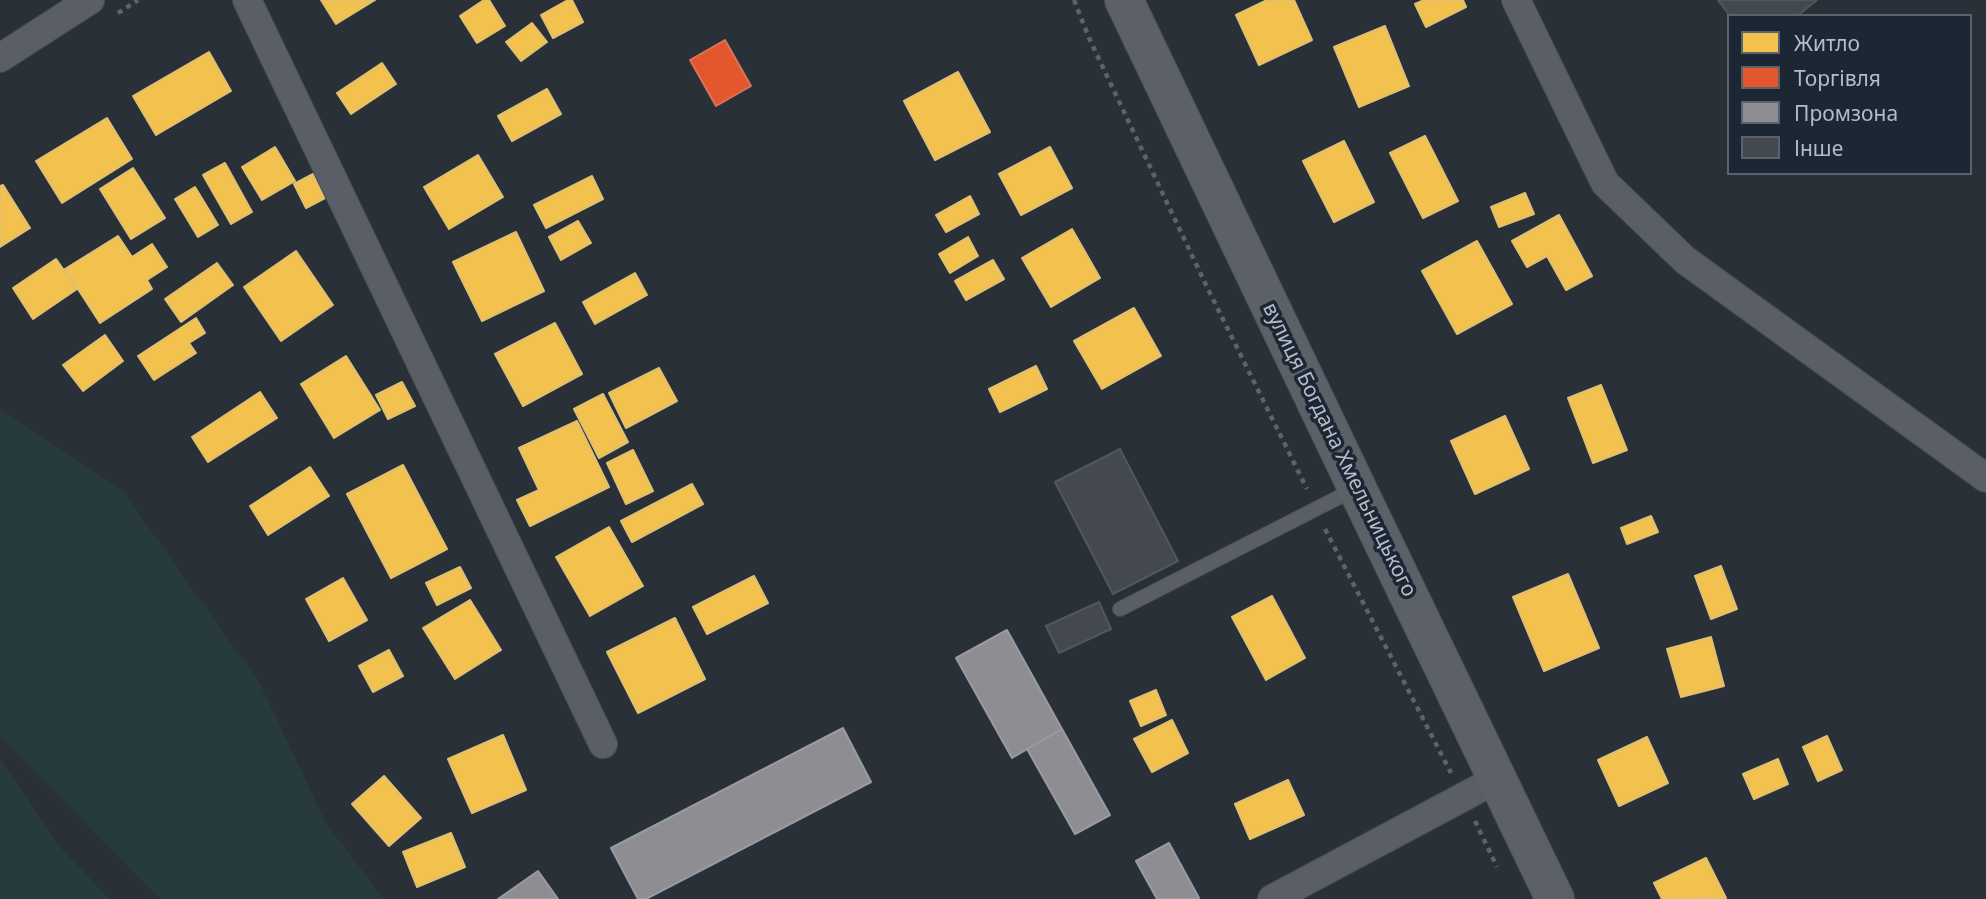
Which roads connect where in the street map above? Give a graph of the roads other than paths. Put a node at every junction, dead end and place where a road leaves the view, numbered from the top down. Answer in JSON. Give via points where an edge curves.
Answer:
{"nodes":[{"id":1,"x":90,"y":0,"type":"edge"},
{"id":2,"x":247,"y":0,"type":"edge"},
{"id":3,"x":1124,"y":0,"type":"edge"},
{"id":4,"x":1516,"y":0,"type":"edge"},
{"id":5,"x":0,"y":58,"type":"edge"},
{"id":6,"x":1986,"y":478,"type":"edge"},
{"id":7,"x":1357,"y":488,"type":"junction"},
{"id":8,"x":1120,"y":609,"type":"dead end"},
{"id":9,"x":603,"y":744,"type":"dead end"},
{"id":10,"x":1497,"y":779,"type":"junction"},
{"id":11,"x":1272,"y":899,"type":"edge"},
{"id":12,"x":1555,"y":899,"type":"edge"}],
"edges":[{"from":1,"to":5,"type":"street"},
{"from":2,"to":9,"type":"street"},
{"from":3,"to":7,"type":"main road","name":"вулиця Богдана Хмельницького"},
{"from":4,"to":6,"type":"street","via":[[1605,183],[1685,260]]},
{"from":7,"to":8,"type":"lane"},
{"from":7,"to":10,"type":"main road","name":"вулиця Богдана Хмельницького"},
{"from":10,"to":11,"type":"street"},
{"from":10,"to":12,"type":"main road","name":"вулиця Богдана Хмельницького"}]}
